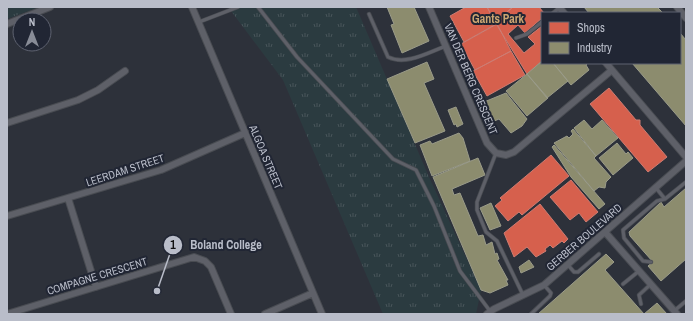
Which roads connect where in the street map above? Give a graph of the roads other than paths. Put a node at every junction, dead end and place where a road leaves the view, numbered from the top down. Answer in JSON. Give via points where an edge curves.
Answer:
{"nodes":[{"id":1,"x":50,"y":7,"type":"edge"},
{"id":2,"x":192,"y":7,"type":"edge"},
{"id":3,"x":238,"y":7,"type":"edge"},
{"id":4,"x":258,"y":7,"type":"edge"},
{"id":5,"x":429,"y":7,"type":"edge"},
{"id":6,"x":677,"y":7,"type":"edge"},
{"id":7,"x":369,"y":14,"type":"dead end"},
{"id":8,"x":686,"y":18,"type":"edge"},
{"id":9,"x":198,"y":22,"type":"junction"},
{"id":10,"x":541,"y":23,"type":"edge"},
{"id":11,"x":7,"y":24,"type":"edge"},
{"id":12,"x":516,"y":38,"type":"dead end"},
{"id":13,"x":446,"y":46,"type":"junction"},
{"id":14,"x":607,"y":64,"type":"edge"},
{"id":15,"x":612,"y":70,"type":"junction"},
{"id":16,"x":125,"y":72,"type":"dead end"},
{"id":17,"x":7,"y":123,"type":"edge"},
{"id":18,"x":245,"y":133,"type":"junction"},
{"id":19,"x":496,"y":153,"type":"junction"},
{"id":20,"x":686,"y":157,"type":"edge"},
{"id":21,"x":686,"y":161,"type":"edge"},
{"id":22,"x":686,"y":182,"type":"edge"},
{"id":23,"x":656,"y":188,"type":"junction"},
{"id":24,"x":68,"y":198,"type":"junction"},
{"id":25,"x":665,"y":199,"type":"junction"},
{"id":26,"x":628,"y":212,"type":"junction"},
{"id":27,"x":7,"y":216,"type":"edge"},
{"id":28,"x":635,"y":220,"type":"junction"},
{"id":29,"x":605,"y":232,"type":"junction"},
{"id":30,"x":599,"y":254,"type":"dead end"},
{"id":31,"x":651,"y":262,"type":"dead end"},
{"id":32,"x":568,"y":266,"type":"junction"},
{"id":33,"x":639,"y":271,"type":"junction"},
{"id":34,"x":623,"y":284,"type":"dead end"},
{"id":35,"x":651,"y":284,"type":"junction"},
{"id":36,"x":544,"y":285,"type":"junction"},
{"id":37,"x":96,"y":287,"type":"junction"},
{"id":38,"x":313,"y":293,"type":"junction"},
{"id":39,"x":523,"y":296,"type":"junction"},
{"id":40,"x":686,"y":301,"type":"edge"},
{"id":41,"x":641,"y":304,"type":"dead end"},
{"id":42,"x":488,"y":312,"type":"edge"},
{"id":43,"x":676,"y":312,"type":"edge"},
{"id":44,"x":7,"y":314,"type":"edge"},
{"id":45,"x":231,"y":314,"type":"edge"},
{"id":46,"x":266,"y":314,"type":"edge"},
{"id":47,"x":322,"y":314,"type":"edge"},
{"id":48,"x":531,"y":314,"type":"edge"}],
"edges":[{"from":1,"to":11,"type":"street"},
{"from":2,"to":9,"type":"street","name":"ALGOA STREET"},
{"from":3,"to":9,"type":"lane"},
{"from":4,"to":42,"type":"lane","via":[[297,58],[393,159],[416,170],[434,206],[460,271]]},
{"from":5,"to":13,"type":"street","name":"VAN DER BERG CRESCENT"},
{"from":6,"to":8,"type":"street"},
{"from":7,"to":13,"type":"lane","via":[[388,57],[394,60],[408,59]]},
{"from":9,"to":18,"type":"street","name":"ALGOA STREET"},
{"from":10,"to":12,"type":"lane","via":[[527,34]]},
{"from":13,"to":19,"type":"street","name":"VAN DER BERG CRESCENT","via":[[487,143]]},
{"from":14,"to":15,"type":"street"},
{"from":15,"to":19,"type":"street","via":[[514,152],[506,155]]},
{"from":15,"to":20,"type":"street"},
{"from":16,"to":17,"type":"street","via":[[78,100]]},
{"from":18,"to":24,"type":"street","name":"LEERDAM STREET","via":[[161,170]]},
{"from":18,"to":38,"type":"street","name":"ALGOA STREET"},
{"from":19,"to":39,"type":"lane","via":[[477,202],[477,210],[486,232],[497,241]]},
{"from":21,"to":23,"type":"street","name":"GERBER BOULEVARD"},
{"from":22,"to":25,"type":"lane"},
{"from":23,"to":25,"type":"lane"},
{"from":23,"to":26,"type":"street","name":"GERBER BOULEVARD"},
{"from":24,"to":27,"type":"street","name":"LEERDAM STREET"},
{"from":24,"to":37,"type":"street"},
{"from":25,"to":28,"type":"lane","via":[[657,201]]},
{"from":26,"to":28,"type":"lane"},
{"from":26,"to":29,"type":"street","name":"GERBER BOULEVARD"},
{"from":28,"to":31,"type":"lane","via":[[625,228],[623,236],[643,261]]},
{"from":29,"to":32,"type":"street","name":"GERBER BOULEVARD"},
{"from":29,"to":33,"type":"street"},
{"from":30,"to":32,"type":"lane","via":[[578,272],[574,272]]},
{"from":32,"to":36,"type":"street","name":"GERBER BOULEVARD"},
{"from":33,"to":34,"type":"lane"},
{"from":33,"to":35,"type":"street"},
{"from":35,"to":41,"type":"lane","via":[[639,295]]},
{"from":35,"to":43,"type":"street"},
{"from":36,"to":39,"type":"street","name":"GERBER BOULEVARD"},
{"from":36,"to":48,"type":"lane","via":[[550,291],[550,296]]},
{"from":37,"to":44,"type":"street","name":"COMPAGNE CRESCENT"},
{"from":37,"to":45,"type":"street","name":"COMPAGNE CRESCENT","via":[[187,258],[198,258],[211,268]]},
{"from":38,"to":46,"type":"street"},
{"from":38,"to":47,"type":"street","name":"ALGOA STREET"},
{"from":39,"to":42,"type":"street","name":"GERBER BOULEVARD"},
{"from":40,"to":43,"type":"lane"}]}
